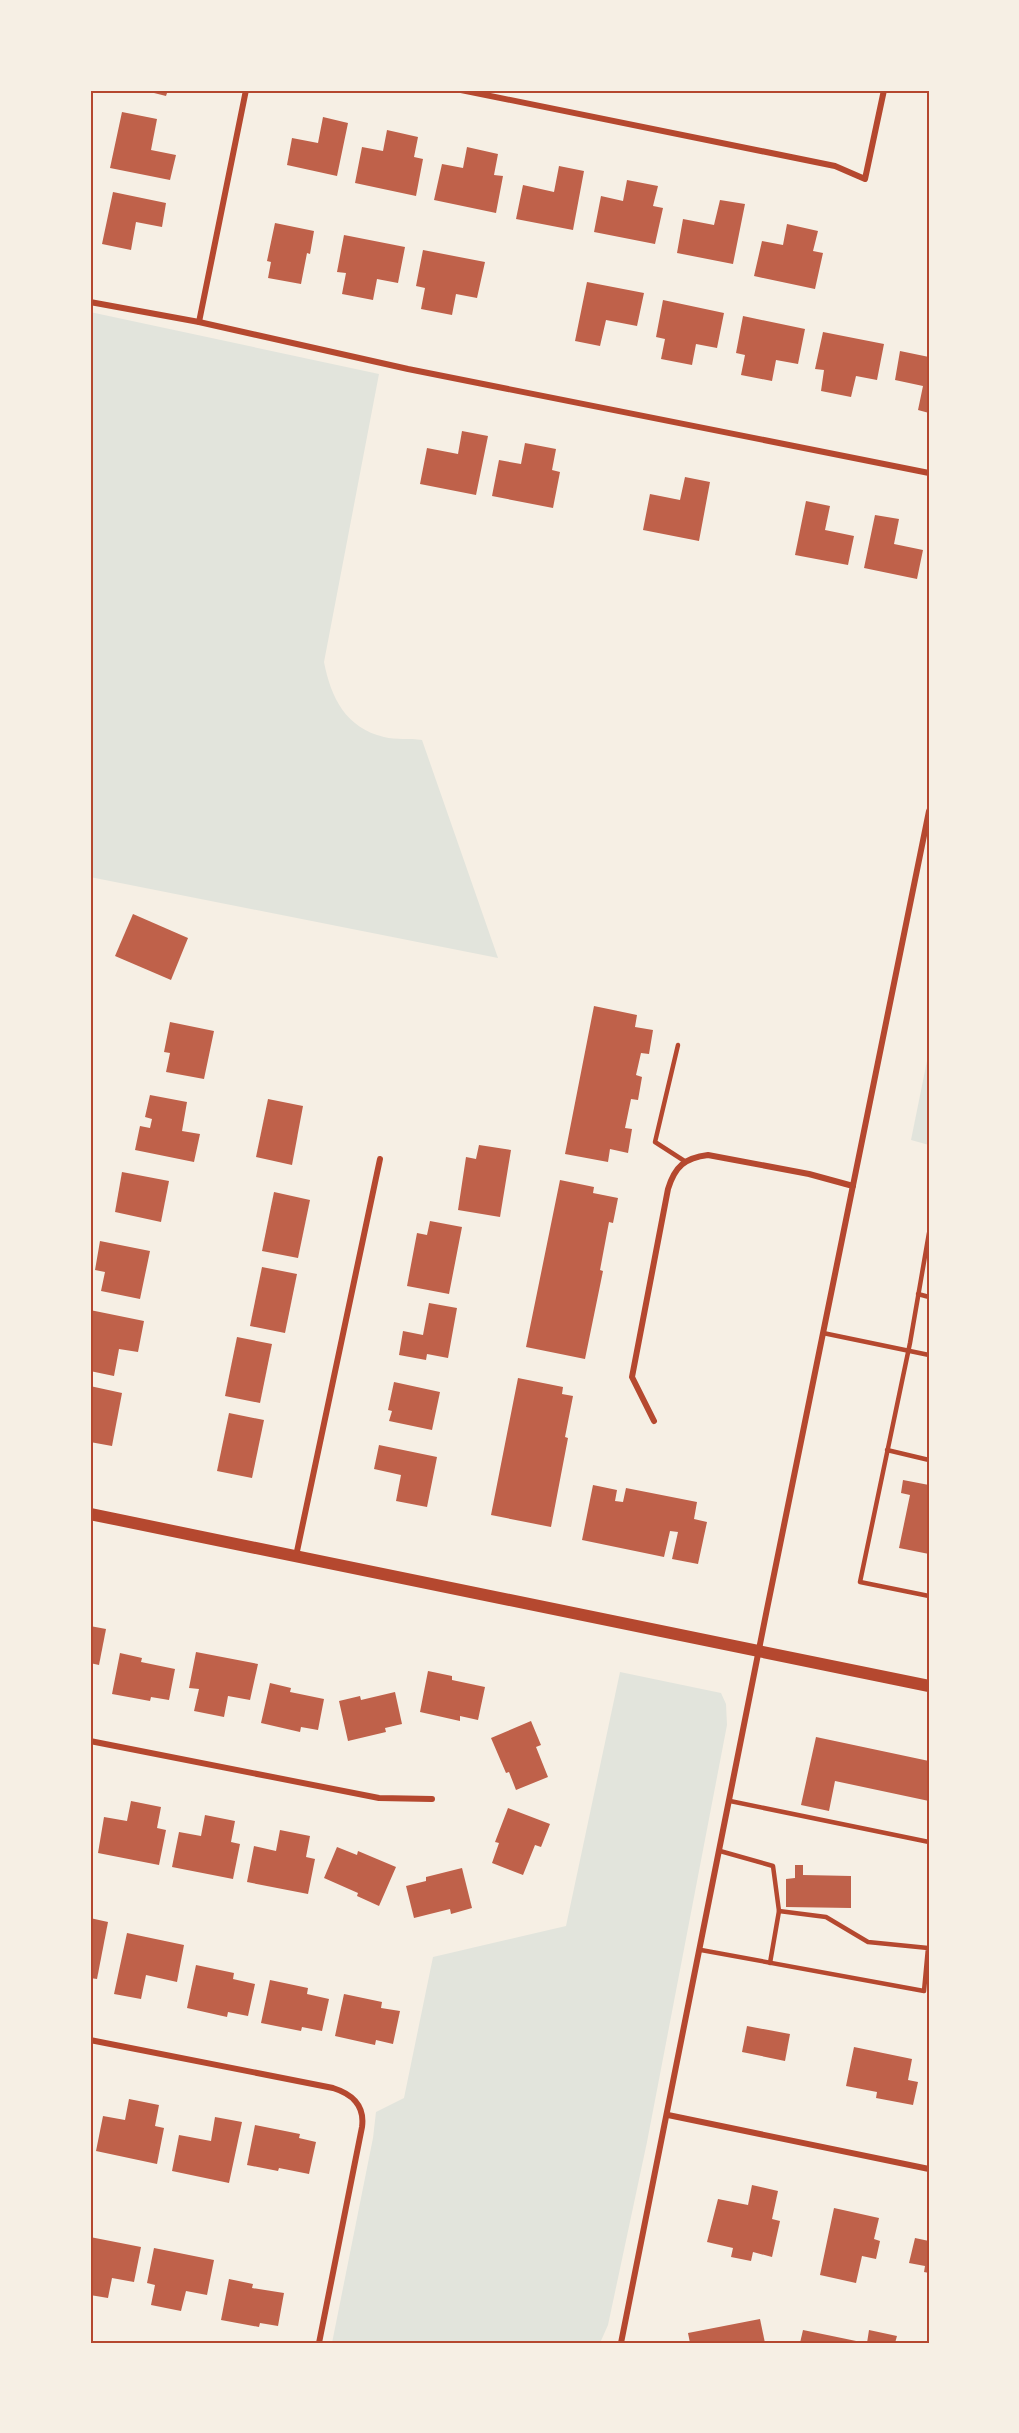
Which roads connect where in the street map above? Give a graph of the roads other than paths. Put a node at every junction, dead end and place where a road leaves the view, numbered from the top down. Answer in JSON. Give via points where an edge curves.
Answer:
{"nodes":[{"id":1,"x":246,"y":90,"type":"edge"},
{"id":2,"x":461,"y":90,"type":"edge"},
{"id":3,"x":884,"y":90,"type":"edge"},
{"id":4,"x":90,"y":302,"type":"edge"},
{"id":5,"x":199,"y":322,"type":"junction"},
{"id":6,"x":929,"y":473,"type":"edge"},
{"id":7,"x":929,"y":811,"type":"edge"},
{"id":8,"x":678,"y":1044,"type":"dead end"},
{"id":9,"x":380,"y":1159,"type":"dead end"},
{"id":10,"x":686,"y":1162,"type":"junction"},
{"id":11,"x":853,"y":1186,"type":"junction"},
{"id":12,"x":929,"y":1233,"type":"edge"},
{"id":13,"x":918,"y":1294,"type":"junction"},
{"id":14,"x":929,"y":1297,"type":"edge"},
{"id":15,"x":823,"y":1333,"type":"junction"},
{"id":16,"x":908,"y":1351,"type":"junction"},
{"id":17,"x":929,"y":1355,"type":"edge"},
{"id":18,"x":654,"y":1421,"type":"dead end"},
{"id":19,"x":887,"y":1450,"type":"junction"},
{"id":20,"x":929,"y":1460,"type":"edge"},
{"id":21,"x":90,"y":1514,"type":"edge"},
{"id":22,"x":296,"y":1556,"type":"junction"},
{"id":23,"x":929,"y":1596,"type":"edge"},
{"id":24,"x":759,"y":1651,"type":"junction"},
{"id":25,"x":929,"y":1686,"type":"edge"},
{"id":26,"x":90,"y":1741,"type":"edge"},
{"id":27,"x":432,"y":1799,"type":"dead end"},
{"id":28,"x":730,"y":1801,"type":"junction"},
{"id":29,"x":929,"y":1842,"type":"edge"},
{"id":30,"x":720,"y":1851,"type":"junction"},
{"id":31,"x":779,"y":1911,"type":"junction"},
{"id":32,"x":701,"y":1950,"type":"junction"},
{"id":33,"x":770,"y":1964,"type":"junction"},
{"id":34,"x":90,"y":2040,"type":"edge"},
{"id":35,"x":668,"y":2115,"type":"junction"},
{"id":36,"x":929,"y":2169,"type":"edge"},
{"id":37,"x":319,"y":2343,"type":"edge"},
{"id":38,"x":621,"y":2343,"type":"edge"}],
"edges":[{"from":1,"to":5,"type":"street"},
{"from":2,"to":3,"type":"street","via":[[835,166],[865,179]]},
{"from":4,"to":5,"type":"street"},
{"from":5,"to":6,"type":"street","via":[[420,371]]},
{"from":7,"to":11,"type":"street"},
{"from":8,"to":10,"type":"lane","via":[[655,1142]]},
{"from":9,"to":22,"type":"street"},
{"from":10,"to":11,"type":"street","via":[[693,1157],[721,1156]]},
{"from":10,"to":18,"type":"street","via":[[676,1169],[668,1189],[632,1377]]},
{"from":11,"to":15,"type":"street"},
{"from":12,"to":13,"type":"lane"},
{"from":13,"to":14,"type":"lane"},
{"from":13,"to":16,"type":"lane"},
{"from":15,"to":16,"type":"lane"},
{"from":15,"to":24,"type":"street"},
{"from":16,"to":17,"type":"lane"},
{"from":16,"to":19,"type":"lane"},
{"from":19,"to":20,"type":"lane"},
{"from":19,"to":23,"type":"lane","via":[[860,1582]]},
{"from":21,"to":22,"type":"main road"},
{"from":22,"to":24,"type":"main road"},
{"from":24,"to":25,"type":"main road"},
{"from":24,"to":28,"type":"street"},
{"from":26,"to":27,"type":"street","via":[[379,1798]]},
{"from":28,"to":29,"type":"lane"},
{"from":28,"to":30,"type":"street"},
{"from":30,"to":31,"type":"lane","via":[[773,1866]]},
{"from":30,"to":32,"type":"street"},
{"from":31,"to":33,"type":"lane"},
{"from":31,"to":33,"type":"lane","via":[[826,1917],[868,1942],[928,1948],[924,1991]]},
{"from":32,"to":33,"type":"lane"},
{"from":32,"to":35,"type":"street"},
{"from":34,"to":37,"type":"street","via":[[333,2088],[356,2100],[362,2113],[362,2127]]},
{"from":35,"to":36,"type":"street"},
{"from":35,"to":38,"type":"street"}]}
